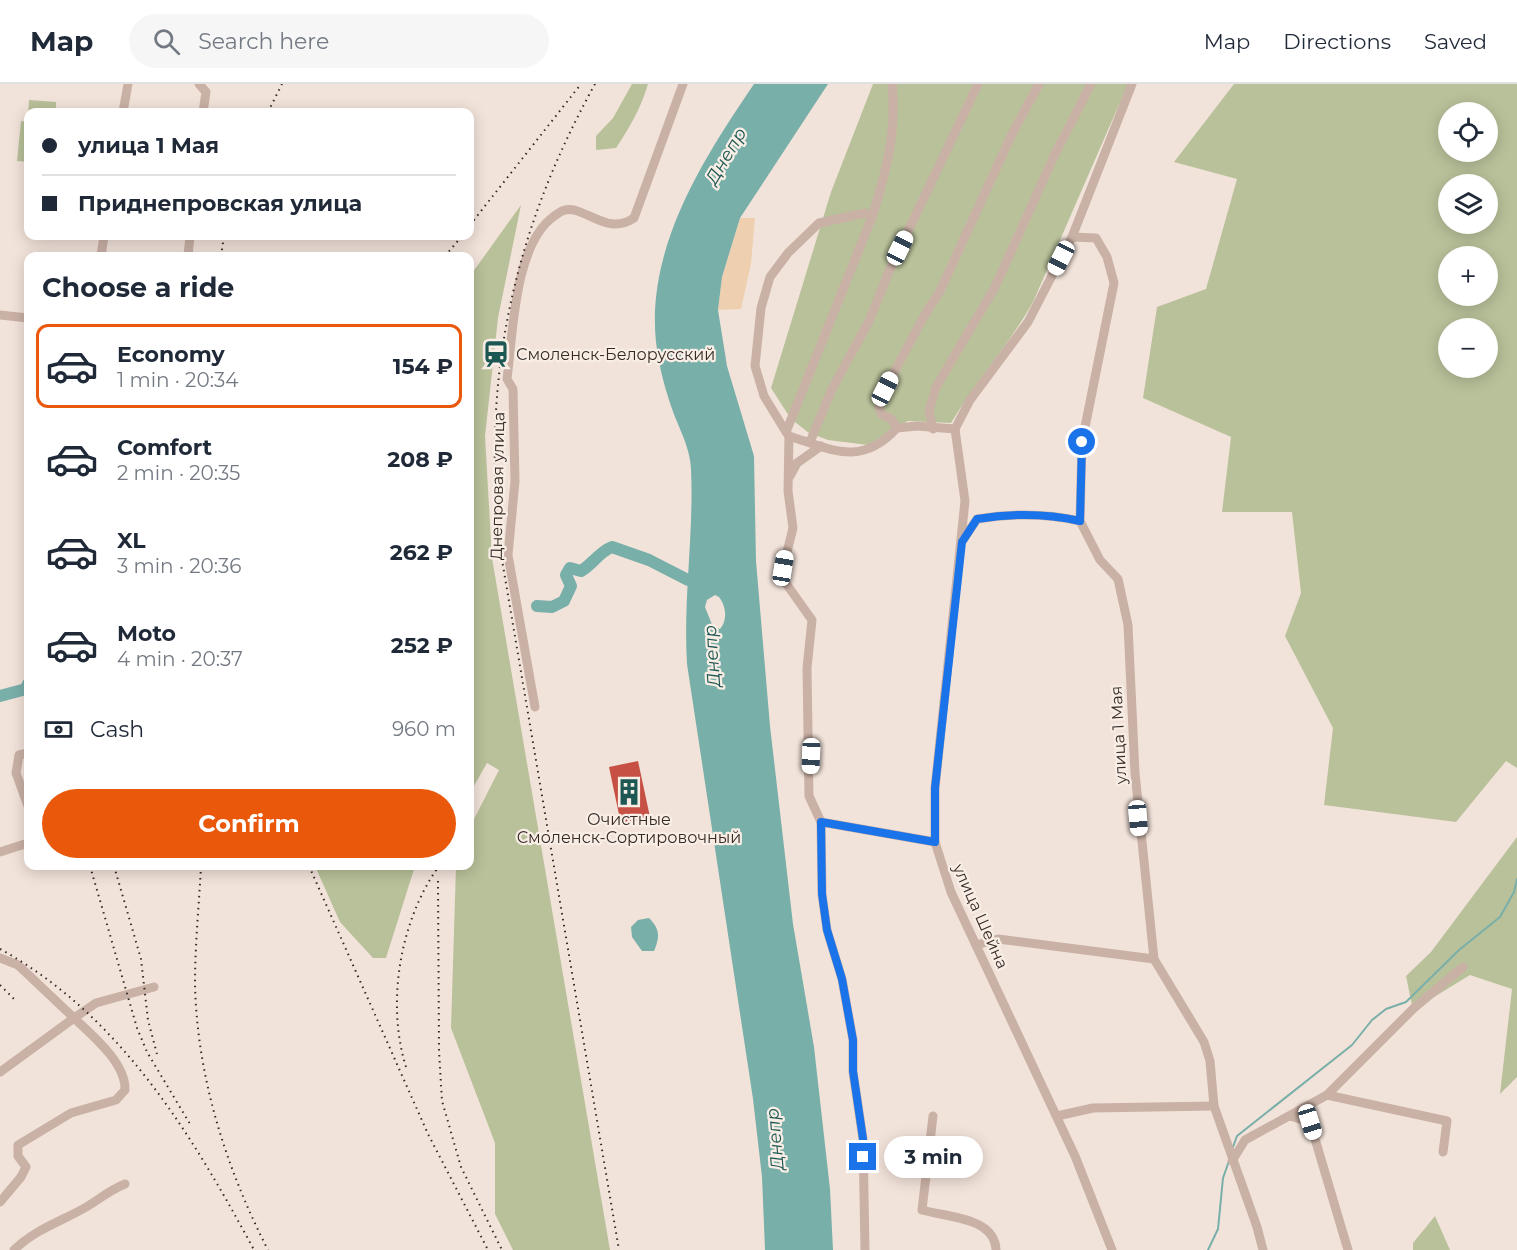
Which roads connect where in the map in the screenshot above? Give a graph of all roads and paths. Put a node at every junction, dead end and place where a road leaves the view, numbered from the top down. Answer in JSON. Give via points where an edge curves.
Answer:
{"nodes":[{"id":1,"x":128,"y":84,"type":"edge"},
{"id":2,"x":199,"y":84,"type":"edge"},
{"id":3,"x":683,"y":84,"type":"edge"},
{"id":4,"x":892,"y":84,"type":"edge"},
{"id":5,"x":978,"y":84,"type":"edge"},
{"id":6,"x":1039,"y":84,"type":"edge"},
{"id":7,"x":1091,"y":84,"type":"edge"},
{"id":8,"x":1132,"y":84,"type":"edge"},
{"id":9,"x":124,"y":108,"type":"edge"},
{"id":10,"x":204,"y":108,"type":"edge"},
{"id":11,"x":872,"y":217,"type":"junction"},
{"id":12,"x":1071,"y":237,"type":"junction"},
{"id":13,"x":0,"y":315,"type":"edge"},
{"id":14,"x":24,"y":318,"type":"edge"},
{"id":15,"x":897,"y":428,"type":"junction"},
{"id":16,"x":933,"y":429,"type":"junction"},
{"id":17,"x":955,"y":429,"type":"junction"},
{"id":18,"x":788,"y":434,"type":"junction"},
{"id":19,"x":810,"y":442,"type":"junction"},
{"id":20,"x":821,"y":446,"type":"junction"},
{"id":21,"x":789,"y":478,"type":"junction"},
{"id":22,"x":1080,"y":521,"type":"junction"},
{"id":23,"x":962,"y":542,"type":"junction"},
{"id":24,"x":536,"y":707,"type":"dead end"},
{"id":25,"x":24,"y":754,"type":"edge"},
{"id":26,"x":24,"y":795,"type":"edge"},
{"id":27,"x":821,"y":822,"type":"junction"},
{"id":28,"x":935,"y":842,"type":"junction"},
{"id":29,"x":24,"y":844,"type":"edge"},
{"id":30,"x":0,"y":852,"type":"edge"},
{"id":31,"x":976,"y":945,"type":"junction"},
{"id":32,"x":0,"y":958,"type":"edge"},
{"id":33,"x":1154,"y":960,"type":"junction"},
{"id":34,"x":1462,"y":967,"type":"dead end"},
{"id":35,"x":154,"y":987,"type":"dead end"},
{"id":36,"x":70,"y":1020,"type":"junction"},
{"id":37,"x":0,"y":1072,"type":"edge"},
{"id":38,"x":1327,"y":1095,"type":"junction"},
{"id":39,"x":1214,"y":1106,"type":"junction"},
{"id":40,"x":933,"y":1116,"type":"dead end"},
{"id":41,"x":1057,"y":1116,"type":"junction"},
{"id":42,"x":1290,"y":1116,"type":"junction"},
{"id":43,"x":1443,"y":1152,"type":"dead end"},
{"id":44,"x":1233,"y":1161,"type":"junction"},
{"id":45,"x":125,"y":1184,"type":"dead end"},
{"id":46,"x":0,"y":1202,"type":"edge"},
{"id":47,"x":14,"y":1250,"type":"edge"},
{"id":48,"x":865,"y":1250,"type":"edge"},
{"id":49,"x":996,"y":1250,"type":"edge"},
{"id":50,"x":1112,"y":1250,"type":"edge"},
{"id":51,"x":1263,"y":1250,"type":"edge"},
{"id":52,"x":1348,"y":1250,"type":"edge"}],
"edges":[{"from":1,"to":9,"type":"street"},
{"from":2,"to":10,"type":"street","via":[[206,92]]},
{"from":3,"to":24,"type":"street","name":"Днепровая улица","via":[[634,218],[609,225],[573,210],[563,210],[546,223],[530,248],[517,301],[507,379],[513,389],[515,470],[508,555]]},
{"from":4,"to":11,"type":"street","via":[[893,135]]},
{"from":5,"to":19,"type":"street"},
{"from":6,"to":15,"type":"street","via":[[940,291],[885,389],[879,406],[881,414]]},
{"from":7,"to":16,"type":"street","via":[[995,286],[936,387],[929,411]]},
{"from":8,"to":12,"type":"street"},
{"from":11,"to":18,"type":"street"},
{"from":11,"to":18,"type":"street","via":[[865,213],[819,222],[770,277],[761,309],[755,366],[764,396]]},
{"from":12,"to":17,"type":"street","via":[[1028,322],[970,400]]},
{"from":12,"to":22,"type":"street","name":"улица 1 Мая","via":[[1096,238],[1107,257],[1114,284],[1082,442]]},
{"from":13,"to":14,"type":"street"},
{"from":15,"to":16,"type":"street"},
{"from":15,"to":20,"type":"street","via":[[882,445],[852,453]]},
{"from":16,"to":17,"type":"street"},
{"from":17,"to":23,"type":"street","name":"улица Шейна","via":[[965,501]]},
{"from":18,"to":19,"type":"street"},
{"from":18,"to":21,"type":"street"},
{"from":19,"to":20,"type":"street"},
{"from":20,"to":21,"type":"street","via":[[797,463]]},
{"from":21,"to":27,"type":"street","via":[[793,528],[783,568],[785,582],[812,620],[807,668],[809,796]]},
{"from":22,"to":23,"type":"street","via":[[1055,515],[1009,513],[977,519]]},
{"from":22,"to":33,"type":"street","name":"улица 1 Мая","via":[[1100,560],[1118,579],[1128,625],[1135,773]]},
{"from":23,"to":28,"type":"street","name":"улица Шейна","via":[[935,788]]},
{"from":25,"to":26,"type":"street","via":[[19,755],[16,773]]},
{"from":27,"to":28,"type":"street"},
{"from":27,"to":48,"type":"street","via":[[827,930],[842,979],[853,1040],[853,1071],[863,1139]]},
{"from":28,"to":31,"type":"street","name":"улица Шейна","via":[[951,892]]},
{"from":29,"to":30,"type":"street"},
{"from":31,"to":33,"type":"street","via":[[998,939]]},
{"from":31,"to":41,"type":"street","name":"улица Шейна"},
{"from":32,"to":36,"type":"street","via":[[18,965]]},
{"from":33,"to":39,"type":"street","name":"улица 1 Мая","via":[[1204,1042]]},
{"from":34,"to":38,"type":"street","via":[[1414,1008]]},
{"from":35,"to":36,"type":"street","via":[[96,1003]]},
{"from":36,"to":37,"type":"street"},
{"from":36,"to":46,"type":"street","via":[[95,1038],[126,1079],[125,1090],[116,1100],[71,1113],[18,1145],[18,1156],[26,1167]]},
{"from":38,"to":42,"type":"street"},
{"from":38,"to":43,"type":"street","via":[[1447,1121]]},
{"from":39,"to":41,"type":"street","via":[[1093,1108]]},
{"from":39,"to":44,"type":"street","name":"улица 1 Мая"},
{"from":40,"to":49,"type":"street","via":[[922,1210],[983,1226],[995,1241]]},
{"from":41,"to":50,"type":"street","name":"улица Шейна"},
{"from":42,"to":44,"type":"street","via":[[1245,1140]]},
{"from":42,"to":52,"type":"street","via":[[1310,1122]]},
{"from":44,"to":51,"type":"street","name":"улица 1 Мая"},
{"from":45,"to":47,"type":"street","via":[[22,1241]]}]}
